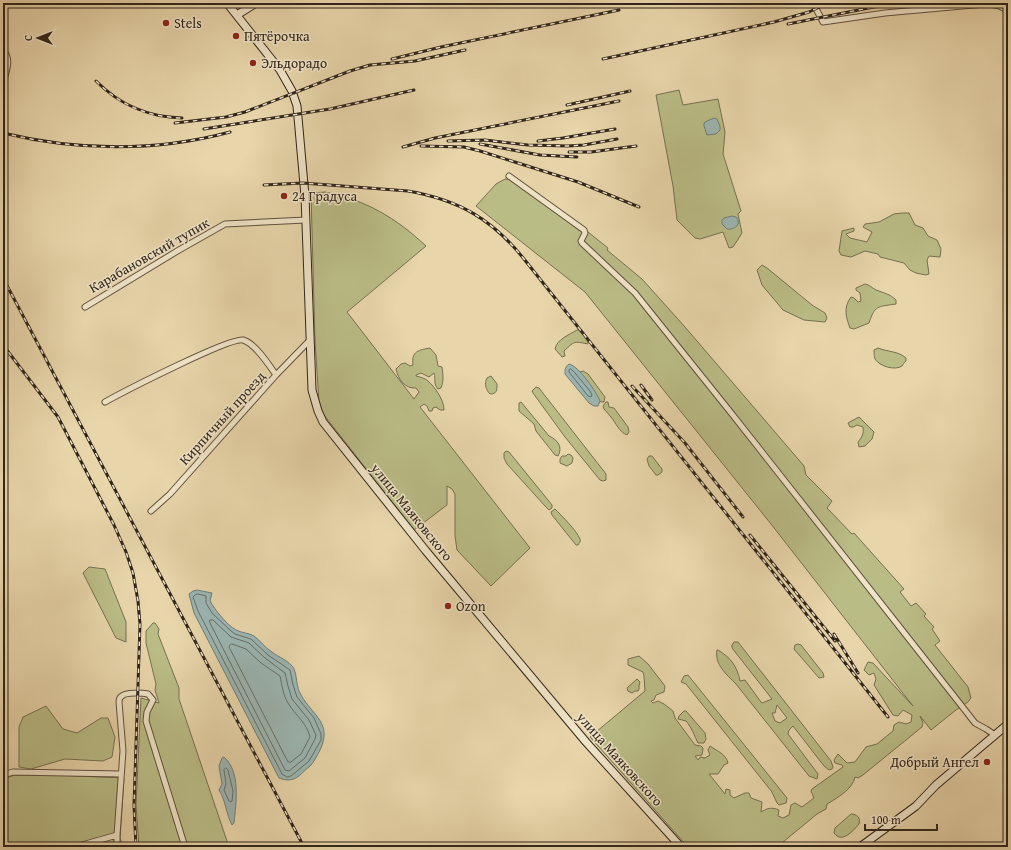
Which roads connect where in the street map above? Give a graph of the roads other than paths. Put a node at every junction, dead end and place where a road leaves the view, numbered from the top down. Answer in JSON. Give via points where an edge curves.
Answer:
{"nodes":[{"id":1,"x":227,"y":3,"type":"edge"},
{"id":2,"x":256,"y":3,"type":"edge"},
{"id":3,"x":813,"y":3,"type":"edge"},
{"id":4,"x":1008,"y":12,"type":"edge"},
{"id":5,"x":237,"y":15,"type":"junction"},
{"id":6,"x":3,"y":50,"type":"edge"},
{"id":7,"x":3,"y":83,"type":"edge"},
{"id":8,"x":509,"y":176,"type":"dead end"},
{"id":9,"x":306,"y":220,"type":"junction"},
{"id":10,"x":85,"y":307,"type":"dead end"},
{"id":11,"x":310,"y":340,"type":"junction"},
{"id":12,"x":276,"y":375,"type":"junction"},
{"id":13,"x":105,"y":402,"type":"dead end"},
{"id":14,"x":151,"y":511,"type":"dead end"},
{"id":15,"x":1008,"y":724,"type":"edge"},
{"id":16,"x":995,"y":735,"type":"junction"},
{"id":17,"x":121,"y":774,"type":"junction"},
{"id":18,"x":3,"y":775,"type":"edge"},
{"id":19,"x":117,"y":835,"type":"junction"},
{"id":20,"x":95,"y":844,"type":"edge"},
{"id":21,"x":75,"y":847,"type":"edge"},
{"id":22,"x":117,"y":847,"type":"edge"},
{"id":23,"x":185,"y":847,"type":"edge"},
{"id":24,"x":681,"y":847,"type":"edge"},
{"id":25,"x":860,"y":847,"type":"edge"}],
"edges":[{"from":1,"to":5,"type":"street","name":"улица Маяковского"},
{"from":2,"to":5,"type":"street"},
{"from":3,"to":4,"type":"street","via":[[823,22],[885,13],[985,4],[996,4]]},
{"from":5,"to":9,"type":"street","name":"улица Маяковского","via":[[283,75],[292,91],[299,120]]},
{"from":6,"to":7,"type":"street","via":[[8,58]]},
{"from":8,"to":16,"type":"street","via":[[584,230],[582,243],[635,293],[961,706],[975,723]]},
{"from":9,"to":10,"type":"street","name":"Карабановский тупик","via":[[225,224]]},
{"from":9,"to":11,"type":"street","name":"улица Маяковского"},
{"from":11,"to":12,"type":"street","name":"Кирпичный проезд"},
{"from":11,"to":24,"type":"street","name":"улица Маяковского","via":[[314,400],[323,422],[426,551],[586,742]]},
{"from":12,"to":13,"type":"street","via":[[247,341],[237,340],[183,363]]},
{"from":12,"to":14,"type":"street","name":"Кирпичный проезд","via":[[170,494]]},
{"from":15,"to":16,"type":"street"},
{"from":16,"to":25,"type":"street","via":[[936,785],[916,806]]},
{"from":17,"to":18,"type":"street","via":[[13,772]]},
{"from":17,"to":19,"type":"street"},
{"from":17,"to":23,"type":"street","via":[[123,751],[119,702],[124,694],[145,693],[153,700],[146,722]]},
{"from":19,"to":20,"type":"street"},
{"from":19,"to":22,"type":"street"},
{"from":20,"to":21,"type":"street"}]}
